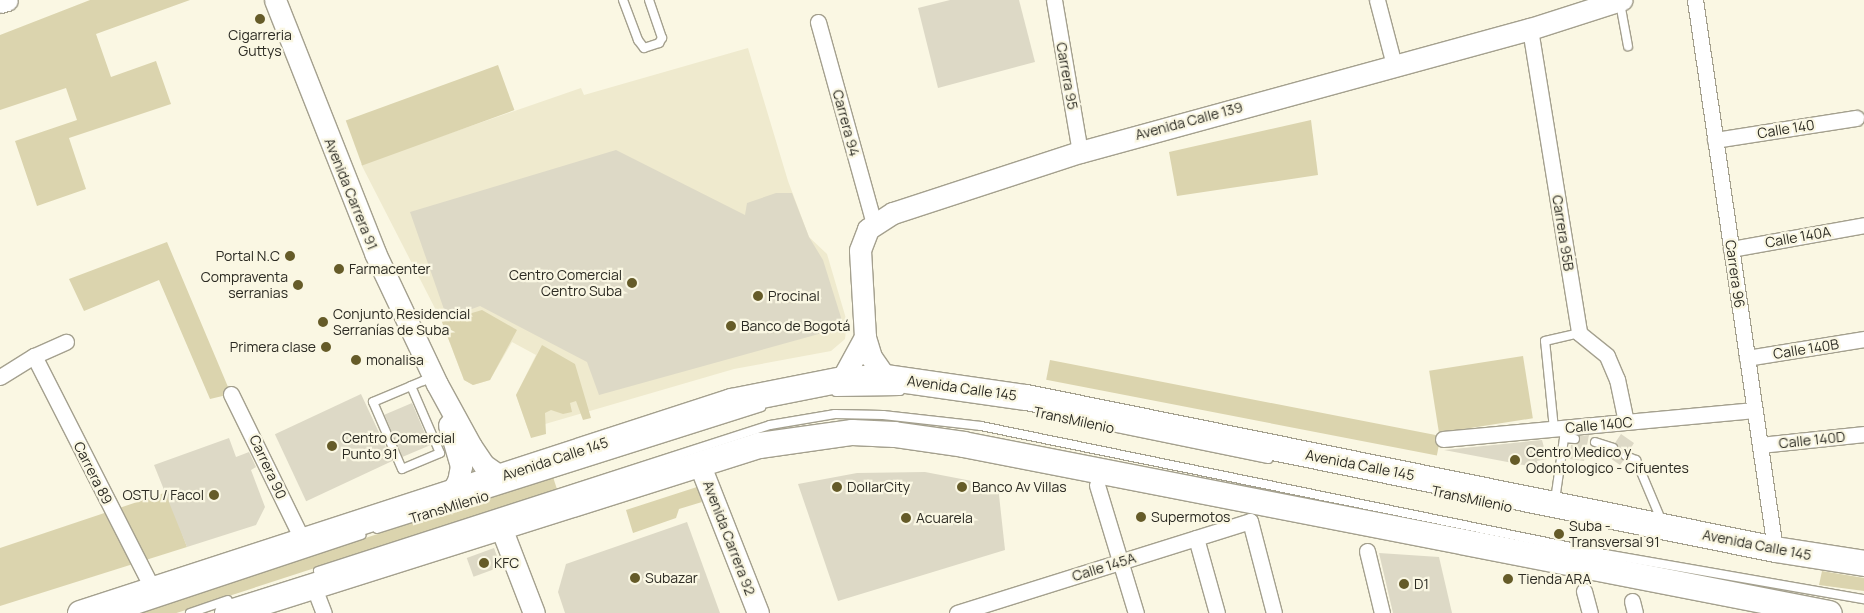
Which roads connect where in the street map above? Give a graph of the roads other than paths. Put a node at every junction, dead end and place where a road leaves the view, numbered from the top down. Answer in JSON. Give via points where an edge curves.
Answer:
{"nodes":[{"id":1,"x":7,"y":0,"type":"edge"},
{"id":2,"x":274,"y":0,"type":"edge"},
{"id":3,"x":623,"y":0,"type":"edge"},
{"id":4,"x":648,"y":0,"type":"edge"},
{"id":5,"x":1054,"y":0,"type":"edge"},
{"id":6,"x":1377,"y":0,"type":"edge"},
{"id":7,"x":1620,"y":0,"type":"edge"},
{"id":8,"x":1695,"y":0,"type":"edge"},
{"id":9,"x":0,"y":2,"type":"edge"},
{"id":10,"x":818,"y":22,"type":"dead end"},
{"id":11,"x":1530,"y":29,"type":"junction"},
{"id":12,"x":1628,"y":46,"type":"dead end"},
{"id":13,"x":1394,"y":65,"type":"junction"},
{"id":14,"x":1856,"y":118,"type":"dead end"},
{"id":15,"x":1715,"y":140,"type":"junction"},
{"id":16,"x":1080,"y":152,"type":"junction"},
{"id":17,"x":874,"y":224,"type":"junction"},
{"id":18,"x":1864,"y":225,"type":"edge"},
{"id":19,"x":1731,"y":248,"type":"junction"},
{"id":20,"x":1580,"y":333,"type":"junction"},
{"id":21,"x":865,"y":337,"type":"junction"},
{"id":22,"x":1864,"y":340,"type":"edge"},
{"id":23,"x":66,"y":342,"type":"dead end"},
{"id":24,"x":34,"y":356,"type":"junction"},
{"id":25,"x":1747,"y":358,"type":"junction"},
{"id":26,"x":0,"y":377,"type":"edge"},
{"id":27,"x":885,"y":377,"type":"junction"},
{"id":28,"x":436,"y":380,"type":"junction"},
{"id":29,"x":411,"y":386,"type":"junction"},
{"id":30,"x":834,"y":386,"type":"junction"},
{"id":31,"x":906,"y":391,"type":"dead end"},
{"id":32,"x":925,"y":393,"type":"dead end"},
{"id":33,"x":231,"y":394,"type":"dead end"},
{"id":34,"x":989,"y":401,"type":"dead end"},
{"id":35,"x":768,"y":406,"type":"dead end"},
{"id":36,"x":1755,"y":410,"type":"junction"},
{"id":37,"x":1036,"y":412,"type":"dead end"},
{"id":38,"x":1626,"y":422,"type":"junction"},
{"id":39,"x":1554,"y":429,"type":"junction"},
{"id":40,"x":1864,"y":434,"type":"edge"},
{"id":41,"x":1442,"y":439,"type":"dead end"},
{"id":42,"x":1574,"y":439,"type":"dead end"},
{"id":43,"x":1595,"y":442,"type":"dead end"},
{"id":44,"x":1760,"y":445,"type":"junction"},
{"id":45,"x":1612,"y":448,"type":"dead end"},
{"id":46,"x":1626,"y":456,"type":"dead end"},
{"id":47,"x":1282,"y":461,"type":"dead end"},
{"id":48,"x":699,"y":463,"type":"junction"},
{"id":49,"x":501,"y":477,"type":"junction"},
{"id":50,"x":1097,"y":485,"type":"dead end"},
{"id":51,"x":451,"y":493,"type":"junction"},
{"id":52,"x":1554,"y":504,"type":"junction"},
{"id":53,"x":500,"y":525,"type":"junction"},
{"id":54,"x":1663,"y":526,"type":"junction"},
{"id":55,"x":1196,"y":538,"type":"junction"},
{"id":56,"x":303,"y":541,"type":"junction"},
{"id":57,"x":1775,"y":548,"type":"junction"},
{"id":58,"x":1368,"y":551,"type":"dead end"},
{"id":59,"x":1120,"y":562,"type":"junction"},
{"id":60,"x":1864,"y":563,"type":"edge"},
{"id":61,"x":312,"y":579,"type":"junction"},
{"id":62,"x":153,"y":590,"type":"junction"},
{"id":63,"x":1584,"y":591,"type":"dead end"},
{"id":64,"x":1864,"y":599,"type":"edge"},
{"id":65,"x":232,"y":605,"type":"edge"},
{"id":66,"x":80,"y":613,"type":"edge"},
{"id":67,"x":127,"y":613,"type":"edge"},
{"id":68,"x":190,"y":613,"type":"edge"},
{"id":69,"x":324,"y":613,"type":"edge"},
{"id":70,"x":534,"y":613,"type":"edge"},
{"id":71,"x":758,"y":613,"type":"edge"},
{"id":72,"x":957,"y":613,"type":"edge"},
{"id":73,"x":1136,"y":613,"type":"edge"},
{"id":74,"x":1217,"y":613,"type":"edge"},
{"id":75,"x":1274,"y":613,"type":"edge"},
{"id":76,"x":1382,"y":613,"type":"edge"},
{"id":77,"x":1590,"y":613,"type":"edge"},
{"id":78,"x":1828,"y":613,"type":"edge"}],
"edges":[{"from":1,"to":9,"type":"main road"},
{"from":2,"to":28,"type":"main road","name":"Avenida Carrera 91","via":[[359,217]]},
{"from":3,"to":4,"type":"lane","via":[[644,48],[659,43],[662,38]]},
{"from":5,"to":16,"type":"street","name":"Carrera 95"},
{"from":6,"to":13,"type":"street"},
{"from":7,"to":11,"type":"main road","name":"Avenida Calle 139"},
{"from":7,"to":12,"type":"lane"},
{"from":8,"to":15,"type":"street","name":"Carrera 96"},
{"from":10,"to":17,"type":"street","name":"Carrera 94"},
{"from":11,"to":13,"type":"main road","name":"Avenida Calle 139"},
{"from":11,"to":20,"type":"street","name":"Carrera 95B"},
{"from":13,"to":16,"type":"main road","name":"Avenida Calle 139"},
{"from":14,"to":15,"type":"street","name":"Calle 140"},
{"from":15,"to":19,"type":"street","name":"Carrera 96"},
{"from":16,"to":17,"type":"main road","name":"Avenida Calle 139","via":[[921,202]]},
{"from":17,"to":21,"type":"main road","via":[[864,235],[860,250]]},
{"from":18,"to":19,"type":"street","name":"Calle 140A"},
{"from":19,"to":25,"type":"street","name":"Carrera 96"},
{"from":20,"to":38,"type":"street","via":[[1607,356],[1617,379]]},
{"from":20,"to":39,"type":"lane","via":[[1545,341]]},
{"from":21,"to":27,"type":"main road","via":[[871,357]]},
{"from":21,"to":30,"type":"main road"},
{"from":22,"to":25,"type":"street","name":"Calle 140B"},
{"from":23,"to":24,"type":"street"},
{"from":24,"to":26,"type":"street"},
{"from":24,"to":62,"type":"street","name":"Carrera 89"},
{"from":25,"to":36,"type":"street","name":"Carrera 96"},
{"from":27,"to":30,"type":"main road","name":"Avenida Calle 145"},
{"from":27,"to":52,"type":"main road","name":"Avenida Calle 145","via":[[1001,392]]},
{"from":28,"to":29,"type":"lane"},
{"from":28,"to":49,"type":"main road","name":"Avenida Carrera 91","via":[[477,456]]},
{"from":28,"to":51,"type":"main road","name":"Avenida Carrera 91","via":[[460,460],[460,473]]},
{"from":29,"to":29,"type":"lane","via":[[373,402],[402,469],[440,453]]},
{"from":30,"to":31,"type":"lane"},
{"from":30,"to":49,"type":"main road","name":"Avenida Calle 145","via":[[731,402]]},
{"from":32,"to":34,"type":"lane"},
{"from":33,"to":56,"type":"street","name":"Carrera 90"},
{"from":35,"to":67,"type":"lane","name":"TransMilenio","via":[[720,418]]},
{"from":36,"to":38,"type":"street","name":"Calle 140C"},
{"from":36,"to":44,"type":"street","name":"Carrera 96"},
{"from":37,"to":47,"type":"lane","name":"TransMilenio"},
{"from":38,"to":39,"type":"street","name":"Calle 140C"},
{"from":39,"to":41,"type":"street","name":"Calle 140C"},
{"from":40,"to":44,"type":"street","name":"Calle 140D"},
{"from":42,"to":52,"type":"lane","via":[[1564,438]]},
{"from":43,"to":45,"type":"lane"},
{"from":44,"to":57,"type":"street","name":"Carrera 96"},
{"from":46,"to":54,"type":"lane","via":[[1636,460]]},
{"from":48,"to":53,"type":"main road"},
{"from":48,"to":71,"type":"main road","name":"Avenida Carrera 92"},
{"from":48,"to":78,"type":"main road","via":[[788,439],[852,432],[894,434],[1284,505]]},
{"from":49,"to":51,"type":"main road","name":"Avenida Calle 145"},
{"from":50,"to":59,"type":"street"},
{"from":51,"to":56,"type":"main road","name":"Avenida Calle 145"},
{"from":52,"to":54,"type":"main road","name":"Avenida Calle 145"},
{"from":53,"to":61,"type":"main road"},
{"from":53,"to":70,"type":"main road"},
{"from":54,"to":57,"type":"main road","name":"Avenida Calle 145"},
{"from":55,"to":59,"type":"street","name":"Calle 145A"},
{"from":55,"to":74,"type":"street"},
{"from":55,"to":75,"type":"street","name":"Calle 145A","via":[[1250,521]]},
{"from":56,"to":62,"type":"main road","name":"Avenida Calle 145"},
{"from":57,"to":60,"type":"main road","name":"Avenida Calle 145"},
{"from":58,"to":76,"type":"street"},
{"from":59,"to":72,"type":"street","name":"Calle 145A"},
{"from":59,"to":73,"type":"street"},
{"from":61,"to":64,"type":"lane","name":"TransMilenio","via":[[770,424],[835,414],[883,415],[981,426],[1605,554]]},
{"from":61,"to":65,"type":"main road"},
{"from":61,"to":69,"type":"street"},
{"from":62,"to":66,"type":"main road","name":"Avenida Calle 145"},
{"from":63,"to":77,"type":"street"},
{"from":65,"to":68,"type":"lane"}]}
